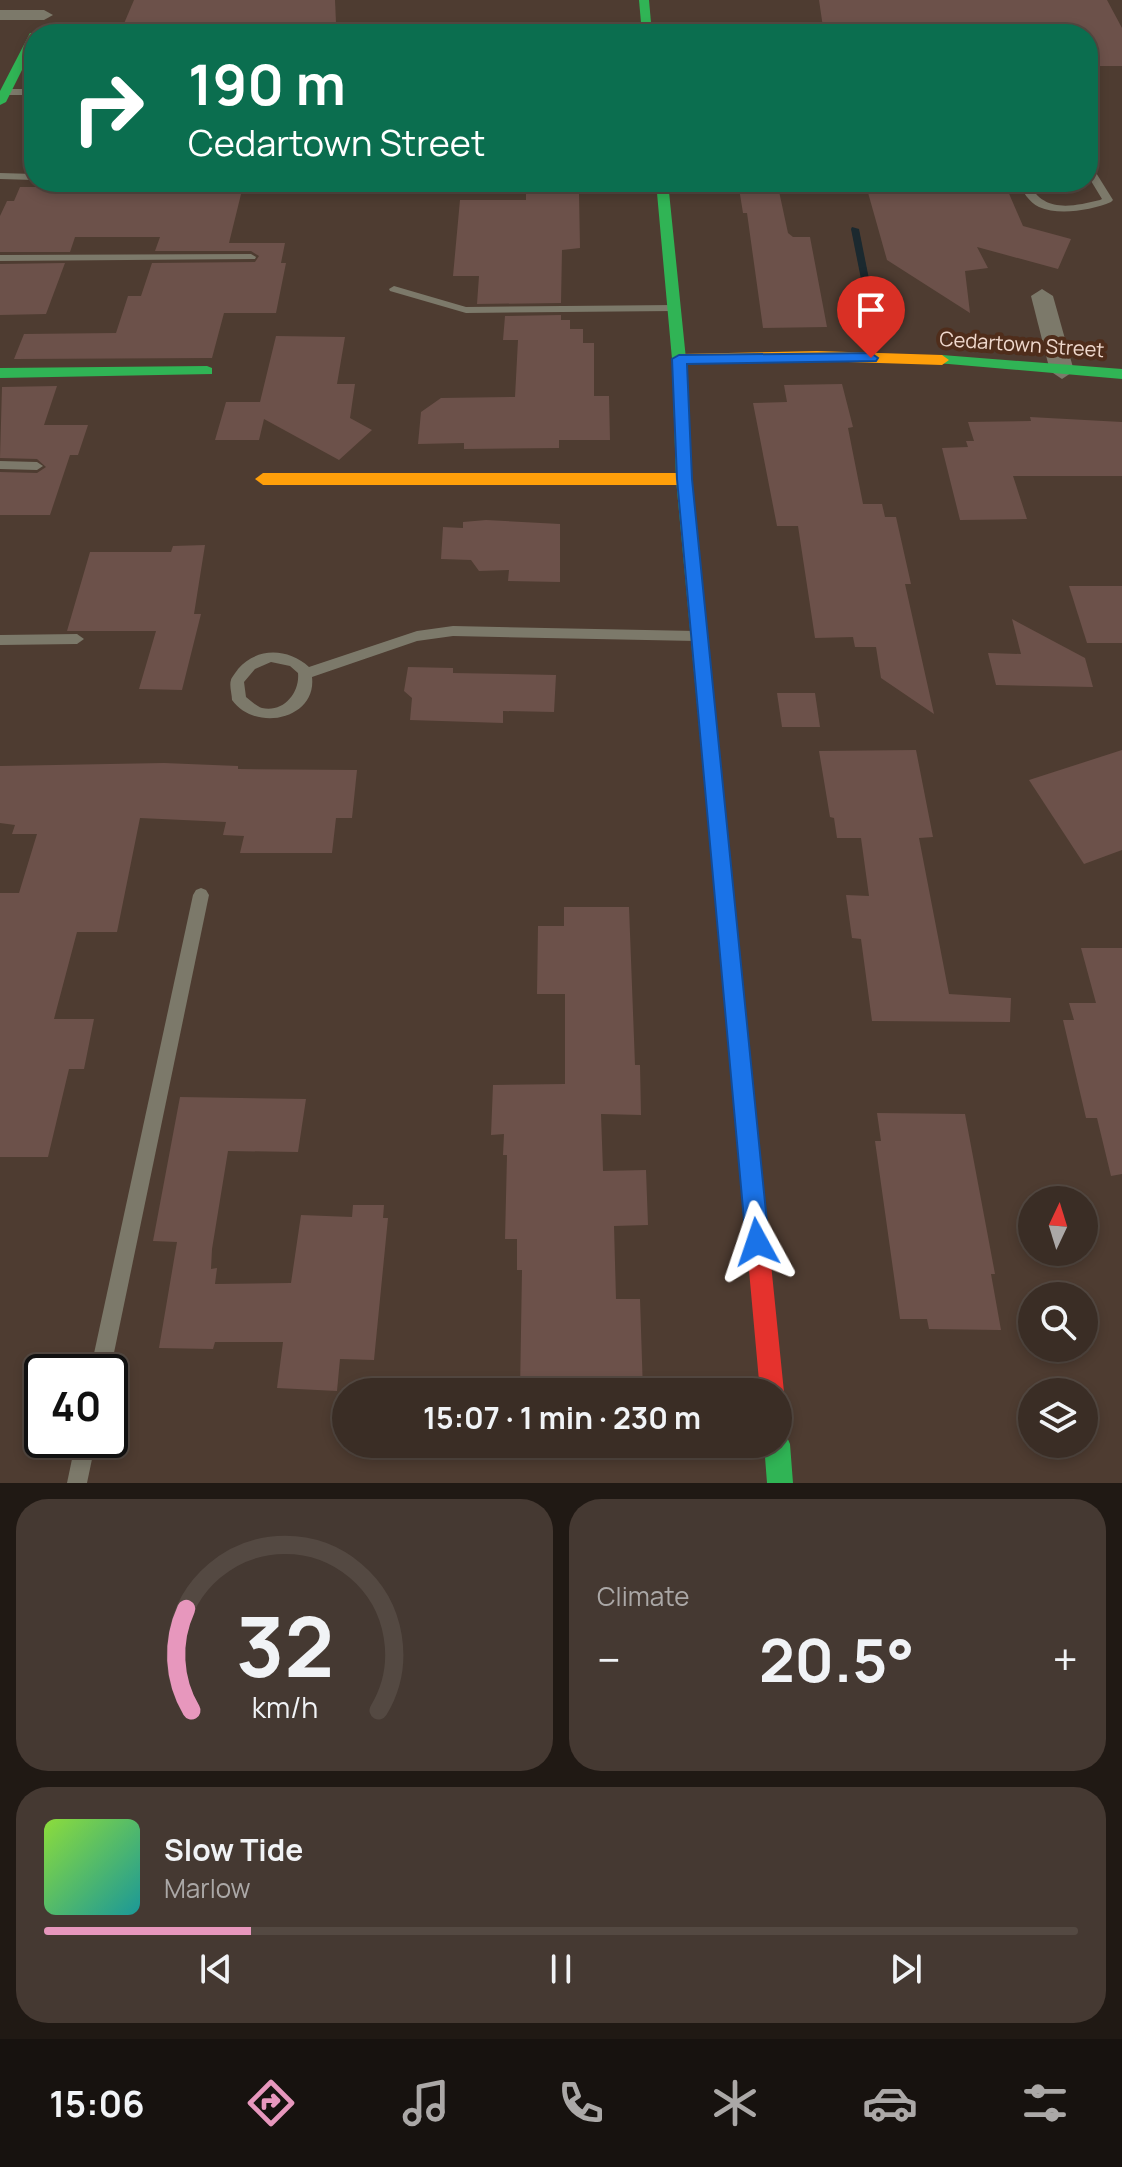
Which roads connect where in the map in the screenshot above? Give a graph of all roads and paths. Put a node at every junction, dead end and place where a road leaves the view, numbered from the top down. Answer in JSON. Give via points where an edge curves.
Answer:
{"nodes":[{"id":1,"x":644,"y":0,"type":"edge"},
{"id":2,"x":48,"y":8,"type":"edge"},
{"id":3,"x":0,"y":15,"type":"edge"},
{"id":4,"x":646,"y":24,"type":"edge"},
{"id":5,"x":24,"y":55,"type":"edge"},
{"id":6,"x":24,"y":94,"type":"edge"},
{"id":7,"x":3,"y":97,"type":"edge"},
{"id":8,"x":0,"y":176,"type":"edge"},
{"id":9,"x":24,"y":177,"type":"edge"},
{"id":10,"x":1098,"y":184,"type":"edge"},
{"id":11,"x":663,"y":192,"type":"edge"},
{"id":12,"x":1028,"y":192,"type":"edge"},
{"id":13,"x":251,"y":257,"type":"dead end"},
{"id":14,"x":0,"y":258,"type":"edge"},
{"id":15,"x":394,"y":289,"type":"dead end"},
{"id":16,"x":1042,"y":296,"type":"dead end"},
{"id":17,"x":674,"y":308,"type":"junction"},
{"id":18,"x":679,"y":359,"type":"junction"},
{"id":19,"x":207,"y":371,"type":"dead end"},
{"id":20,"x":1062,"y":371,"type":"junction"},
{"id":21,"x":0,"y":373,"type":"edge"},
{"id":22,"x":1122,"y":374,"type":"edge"},
{"id":23,"x":0,"y":465,"type":"edge"},
{"id":24,"x":37,"y":466,"type":"dead end"},
{"id":25,"x":263,"y":479,"type":"dead end"},
{"id":26,"x":684,"y":479,"type":"junction"},
{"id":27,"x":700,"y":636,"type":"junction"},
{"id":28,"x":77,"y":639,"type":"dead end"},
{"id":29,"x":0,"y":640,"type":"edge"},
{"id":30,"x":306,"y":673,"type":"junction"},
{"id":31,"x":201,"y":895,"type":"dead end"},
{"id":32,"x":104,"y":1354,"type":"edge"},
{"id":33,"x":771,"y":1378,"type":"edge"},
{"id":34,"x":82,"y":1458,"type":"edge"},
{"id":35,"x":778,"y":1458,"type":"edge"},
{"id":36,"x":77,"y":1483,"type":"edge"},
{"id":37,"x":780,"y":1483,"type":"edge"}],
"edges":[{"from":1,"to":4,"type":"street"},
{"from":2,"to":3,"type":"street"},
{"from":5,"to":7,"type":"street"},
{"from":6,"to":7,"type":"lane"},
{"from":8,"to":9,"type":"lane"},
{"from":10,"to":12,"type":"lane","via":[[1108,200],[1100,205],[1045,206]]},
{"from":11,"to":17,"type":"street"},
{"from":13,"to":14,"type":"lane"},
{"from":15,"to":17,"type":"lane","via":[[466,310]]},
{"from":16,"to":20,"type":"street"},
{"from":17,"to":18,"type":"street"},
{"from":18,"to":20,"type":"street","name":"Cedartown Street","via":[[925,359]]},
{"from":18,"to":26,"type":"street"},
{"from":19,"to":21,"type":"street"},
{"from":20,"to":22,"type":"street","name":"Cedartown Street"},
{"from":23,"to":24,"type":"lane"},
{"from":25,"to":26,"type":"street"},
{"from":26,"to":27,"type":"street"},
{"from":27,"to":30,"type":"lane","via":[[453,631],[417,636]]},
{"from":27,"to":33,"type":"street"},
{"from":28,"to":29,"type":"lane"},
{"from":30,"to":30,"type":"lane","via":[[293,660],[260,659],[242,673],[236,691],[254,713],[278,713],[299,701]]},
{"from":31,"to":32,"type":"lane"},
{"from":34,"to":36,"type":"lane"},
{"from":35,"to":37,"type":"street"}]}
